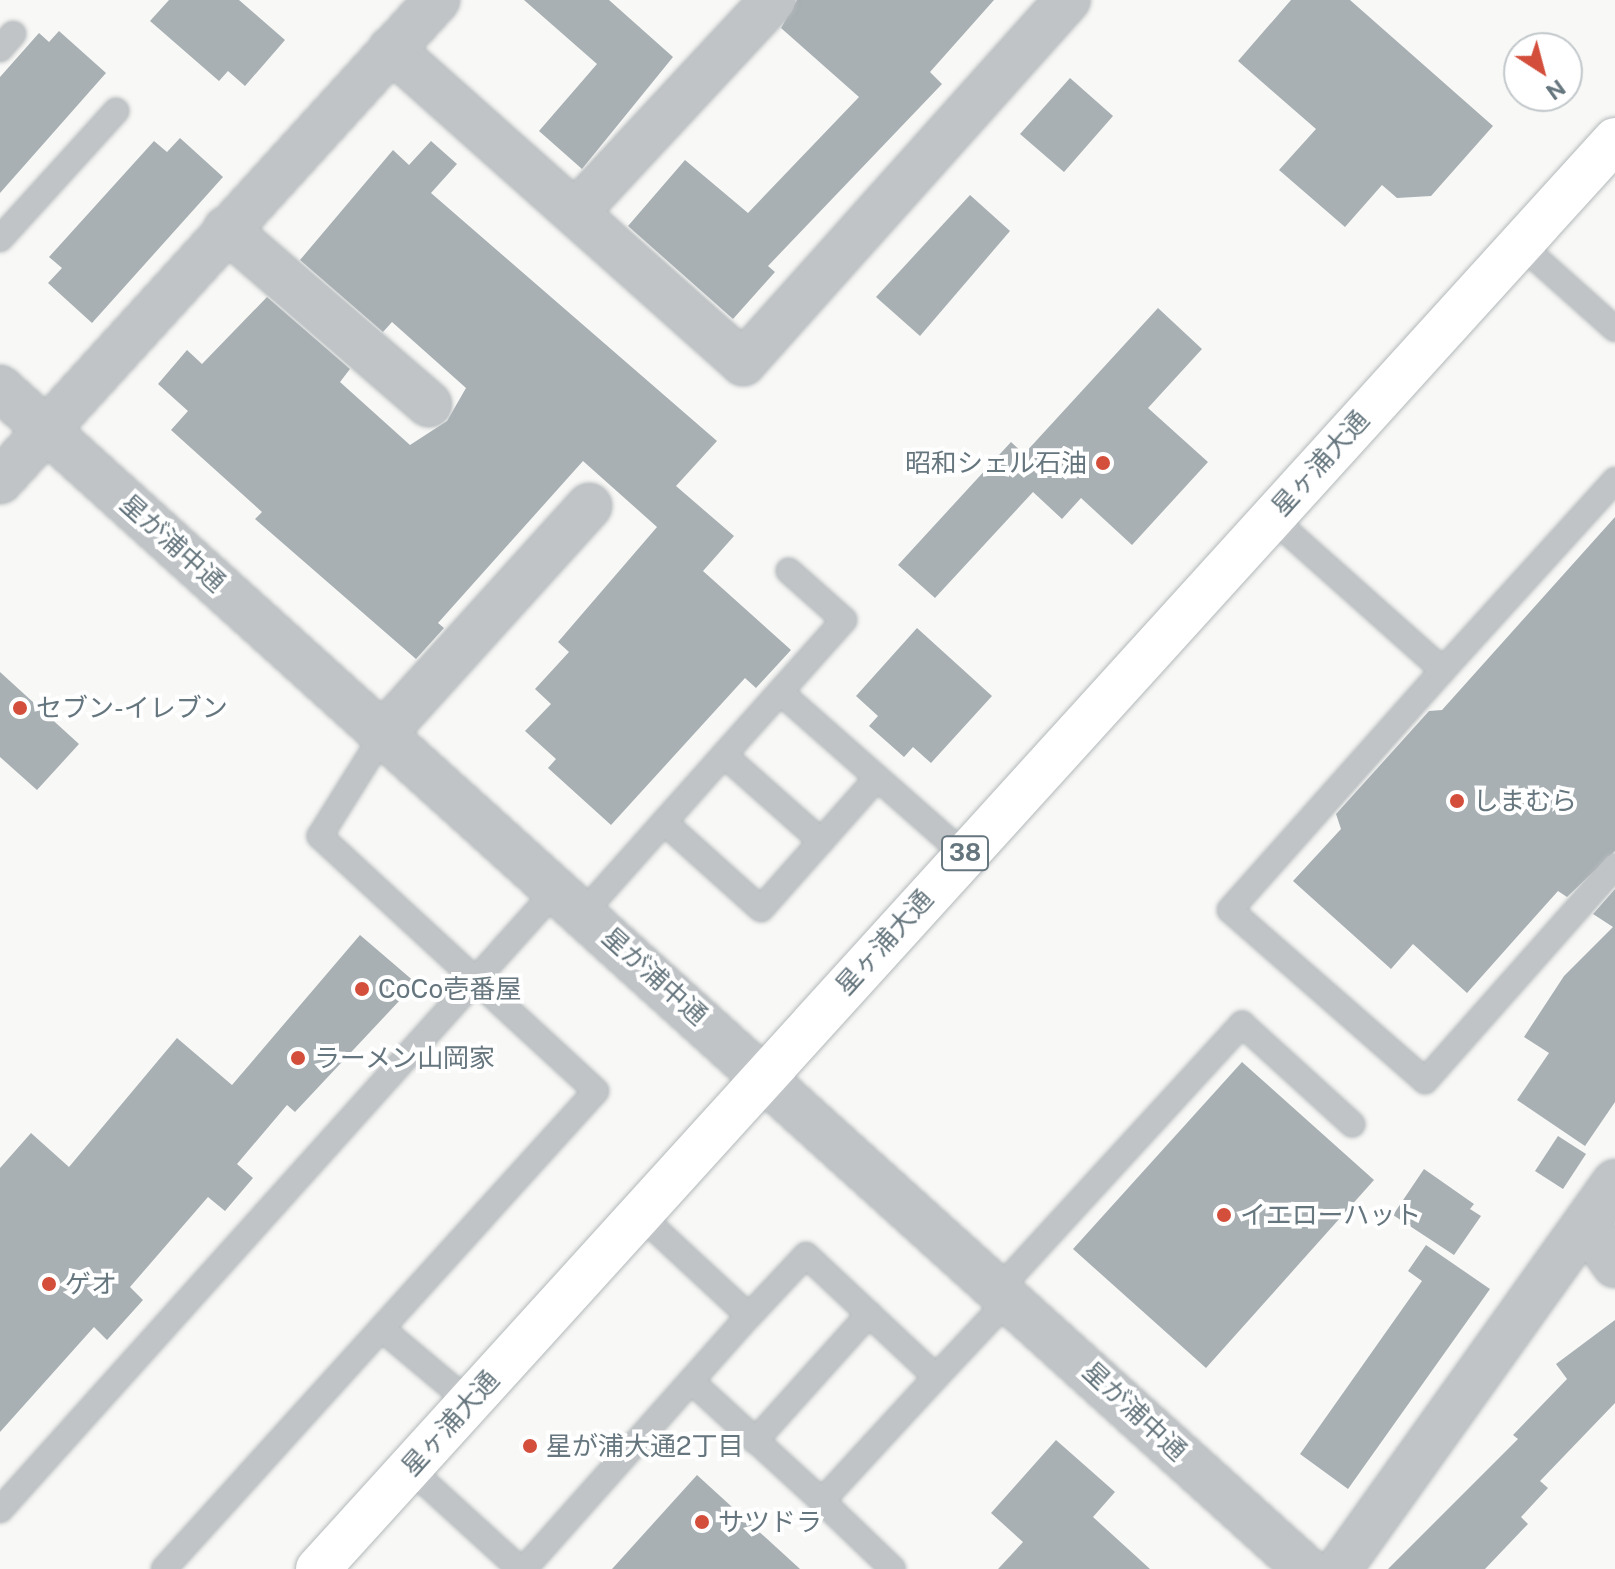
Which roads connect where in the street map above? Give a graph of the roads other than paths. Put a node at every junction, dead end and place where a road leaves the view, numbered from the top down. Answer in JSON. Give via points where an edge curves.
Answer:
{"nodes":[{"id":1,"x":437,"y":0,"type":"edge"},
{"id":2,"x":773,"y":0,"type":"edge"},
{"id":3,"x":1067,"y":0,"type":"edge"},
{"id":4,"x":391,"y":49,"type":"junction"},
{"id":5,"x":116,"y":111,"type":"dead end"},
{"id":6,"x":1615,"y":140,"type":"edge"},
{"id":7,"x":576,"y":212,"type":"junction"},
{"id":8,"x":226,"y":229,"type":"junction"},
{"id":9,"x":0,"y":239,"type":"edge"},
{"id":10,"x":1520,"y":244,"type":"junction"},
{"id":11,"x":1615,"y":329,"type":"edge"},
{"id":12,"x":0,"y":388,"type":"edge"},
{"id":13,"x":429,"y":404,"type":"dead end"},
{"id":14,"x":46,"y":429,"type":"junction"},
{"id":15,"x":1615,"y":480,"type":"edge"},
{"id":16,"x":0,"y":481,"type":"edge"},
{"id":17,"x":589,"y":506,"type":"dead end"},
{"id":18,"x":1271,"y":517,"type":"junction"},
{"id":19,"x":789,"y":571,"type":"dead end"},
{"id":20,"x":1443,"y":670,"type":"junction"},
{"id":21,"x":780,"y":692,"type":"junction"},
{"id":22,"x":384,"y":733,"type":"junction"},
{"id":23,"x":724,"y":755,"type":"junction"},
{"id":24,"x":877,"y":778,"type":"junction"},
{"id":25,"x":664,"y":822,"type":"junction"},
{"id":26,"x":821,"y":841,"type":"junction"},
{"id":27,"x":964,"y":854,"type":"junction"},
{"id":28,"x":1615,"y":866,"type":"edge"},
{"id":29,"x":571,"y":900,"type":"junction"},
{"id":30,"x":477,"y":979,"type":"junction"},
{"id":31,"x":764,"y":1074,"type":"junction"},
{"id":32,"x":1352,"y":1124,"type":"dead end"},
{"id":33,"x":1615,"y":1182,"type":"edge"},
{"id":34,"x":638,"y":1213,"type":"junction"},
{"id":35,"x":1586,"y":1224,"type":"junction"},
{"id":36,"x":1615,"y":1265,"type":"edge"},
{"id":37,"x":1006,"y":1292,"type":"junction"},
{"id":38,"x":869,"y":1314,"type":"junction"},
{"id":39,"x":749,"y":1316,"type":"junction"},
{"id":40,"x":382,"y":1329,"type":"junction"},
{"id":41,"x":936,"y":1377,"type":"junction"},
{"id":42,"x":691,"y":1381,"type":"junction"},
{"id":43,"x":469,"y":1402,"type":"junction"},
{"id":44,"x":755,"y":1441,"type":"junction"},
{"id":45,"x":409,"y":1468,"type":"junction"},
{"id":46,"x":822,"y":1501,"type":"junction"},
{"id":47,"x":0,"y":1510,"type":"edge"},
{"id":48,"x":164,"y":1569,"type":"edge"},
{"id":49,"x":318,"y":1569,"type":"edge"},
{"id":50,"x":522,"y":1569,"type":"edge"},
{"id":51,"x":893,"y":1569,"type":"edge"},
{"id":52,"x":1306,"y":1569,"type":"edge"},
{"id":53,"x":1339,"y":1569,"type":"edge"}],
"edges":[{"from":1,"to":4,"type":"street"},
{"from":2,"to":7,"type":"street"},
{"from":3,"to":7,"type":"street","via":[[743,363]]},
{"from":4,"to":7,"type":"street"},
{"from":4,"to":8,"type":"street"},
{"from":5,"to":9,"type":"lane"},
{"from":6,"to":10,"type":"highway","name":"星ヶ浦大通","number":"38"},
{"from":8,"to":13,"type":"street"},
{"from":8,"to":14,"type":"street"},
{"from":10,"to":11,"type":"lane"},
{"from":10,"to":18,"type":"highway","name":"星ヶ浦大通","number":"38"},
{"from":12,"to":14,"type":"street","name":"星が浦中通"},
{"from":14,"to":16,"type":"street"},
{"from":14,"to":22,"type":"street","name":"星が浦中通"},
{"from":15,"to":20,"type":"lane"},
{"from":17,"to":22,"type":"street"},
{"from":18,"to":20,"type":"lane"},
{"from":18,"to":27,"type":"highway","name":"星ヶ浦大通","number":"38"},
{"from":19,"to":21,"type":"lane","via":[[844,620]]},
{"from":20,"to":28,"type":"lane","via":[[1230,910],[1425,1081]]},
{"from":21,"to":23,"type":"lane"},
{"from":21,"to":24,"type":"lane"},
{"from":22,"to":29,"type":"street","name":"星が浦中通"},
{"from":22,"to":30,"type":"lane","via":[[320,836]]},
{"from":23,"to":25,"type":"lane"},
{"from":23,"to":26,"type":"lane"},
{"from":24,"to":26,"type":"lane"},
{"from":24,"to":27,"type":"lane"},
{"from":25,"to":26,"type":"lane","via":[[761,909]]},
{"from":25,"to":29,"type":"lane"},
{"from":27,"to":31,"type":"highway","name":"星ヶ浦大通","number":"38"},
{"from":29,"to":30,"type":"lane"},
{"from":29,"to":31,"type":"street","name":"星が浦中通"},
{"from":30,"to":40,"type":"lane","via":[[596,1091]]},
{"from":30,"to":47,"type":"lane"},
{"from":31,"to":34,"type":"highway","name":"星ヶ浦大通","number":"38"},
{"from":31,"to":37,"type":"street","name":"星が浦中通"},
{"from":32,"to":37,"type":"lane","via":[[1242,1024]]},
{"from":33,"to":35,"type":"street"},
{"from":34,"to":39,"type":"lane"},
{"from":34,"to":43,"type":"highway","name":"星ヶ浦大通","number":"38"},
{"from":35,"to":36,"type":"street"},
{"from":35,"to":53,"type":"street"},
{"from":37,"to":41,"type":"lane"},
{"from":37,"to":52,"type":"street","name":"星が浦中通"},
{"from":38,"to":39,"type":"lane","via":[[806,1255]]},
{"from":38,"to":41,"type":"lane"},
{"from":38,"to":44,"type":"lane"},
{"from":39,"to":42,"type":"lane"},
{"from":40,"to":43,"type":"lane"},
{"from":40,"to":48,"type":"lane"},
{"from":41,"to":46,"type":"lane"},
{"from":42,"to":44,"type":"lane"},
{"from":42,"to":50,"type":"lane"},
{"from":43,"to":45,"type":"highway","name":"星ヶ浦大通","number":"38"},
{"from":44,"to":46,"type":"lane"},
{"from":45,"to":49,"type":"highway","name":"星ヶ浦大通","number":"38"},
{"from":45,"to":50,"type":"lane"},
{"from":46,"to":51,"type":"lane"}]}
